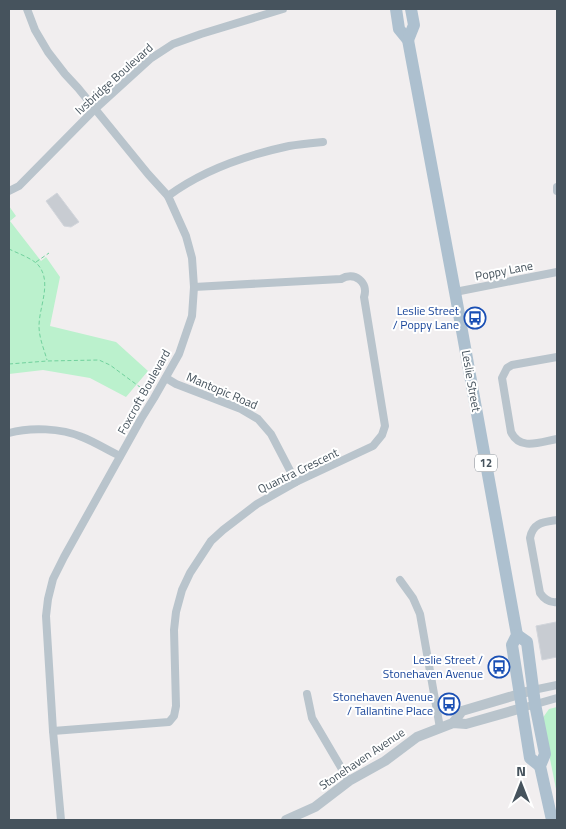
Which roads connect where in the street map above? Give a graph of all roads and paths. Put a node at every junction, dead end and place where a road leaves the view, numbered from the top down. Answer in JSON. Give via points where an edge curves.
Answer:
{"nodes":[{"id":1,"x":27,"y":9,"type":"edge"},
{"id":2,"x":283,"y":9,"type":"edge"},
{"id":3,"x":396,"y":9,"type":"edge"},
{"id":4,"x":412,"y":9,"type":"edge"},
{"id":5,"x":408,"y":40,"type":"junction"},
{"id":6,"x":95,"y":109,"type":"junction"},
{"id":7,"x":323,"y":142,"type":"dead end"},
{"id":8,"x":9,"y":191,"type":"edge"},
{"id":9,"x":168,"y":196,"type":"junction"},
{"id":10,"x":9,"y":249,"type":"edge"},
{"id":11,"x":49,"y":253,"type":"dead end"},
{"id":12,"x":36,"y":262,"type":"junction"},
{"id":13,"x":557,"y":272,"type":"edge"},
{"id":14,"x":194,"y":286,"type":"junction"},
{"id":15,"x":455,"y":292,"type":"junction"},
{"id":16,"x":557,"y":357,"type":"edge"},
{"id":17,"x":47,"y":361,"type":"junction"},
{"id":18,"x":9,"y":364,"type":"edge"},
{"id":19,"x":166,"y":378,"type":"junction"},
{"id":20,"x":154,"y":398,"type":"junction"},
{"id":21,"x":9,"y":433,"type":"edge"},
{"id":22,"x":557,"y":439,"type":"edge"},
{"id":23,"x":120,"y":456,"type":"junction"},
{"id":24,"x":296,"y":482,"type":"junction"},
{"id":25,"x":557,"y":520,"type":"edge"},
{"id":26,"x":400,"y":580,"type":"dead end"},
{"id":27,"x":557,"y":602,"type":"edge"},
{"id":28,"x":517,"y":634,"type":"junction"},
{"id":29,"x":557,"y":685,"type":"edge"},
{"id":30,"x":533,"y":690,"type":"junction"},
{"id":31,"x":307,"y":694,"type":"dead end"},
{"id":32,"x":519,"y":694,"type":"junction"},
{"id":33,"x":557,"y":698,"type":"edge"},
{"id":34,"x":535,"y":704,"type":"junction"},
{"id":35,"x":522,"y":708,"type":"junction"},
{"id":36,"x":453,"y":723,"type":"junction"},
{"id":37,"x":440,"y":728,"type":"junction"},
{"id":38,"x":53,"y":731,"type":"junction"},
{"id":39,"x":540,"y":766,"type":"junction"},
{"id":40,"x":349,"y":781,"type":"junction"},
{"id":41,"x":61,"y":820,"type":"edge"},
{"id":42,"x":286,"y":820,"type":"edge"},
{"id":43,"x":552,"y":820,"type":"edge"}],
"edges":[{"from":1,"to":6,"type":"street","name":"Foxcroft Boulevard","via":[[48,52]]},
{"from":2,"to":6,"type":"street","name":"Ivsbridge Boulevard","via":[[173,44],[150,59]]},
{"from":3,"to":5,"type":"main road","name":"Leslie Street","number":"12","via":[[400,29]]},
{"from":4,"to":5,"type":"main road","name":"Leslie Street","number":"12","via":[[414,25]]},
{"from":5,"to":15,"type":"main road","name":"Leslie Street","number":"12"},
{"from":6,"to":8,"type":"street","name":"Ivsbridge Boulevard","via":[[19,186]]},
{"from":6,"to":9,"type":"street","name":"Foxcroft Boulevard"},
{"from":7,"to":9,"type":"street","via":[[289,146],[244,159],[209,172]]},
{"from":9,"to":14,"type":"street","name":"Foxcroft Boulevard","via":[[186,236]]},
{"from":10,"to":12,"type":"path"},
{"from":11,"to":12,"type":"path"},
{"from":12,"to":17,"type":"path","via":[[44,280],[39,329]]},
{"from":13,"to":15,"type":"street","name":"Poppy Lane"},
{"from":14,"to":19,"type":"street","name":"Foxcroft Boulevard","via":[[192,316],[179,354]]},
{"from":14,"to":24,"type":"street","name":"Quantra Crescent","via":[[341,279],[345,276],[361,280],[364,285],[385,426],[382,435],[364,451]]},
{"from":15,"to":28,"type":"main road","name":"Leslie Street","number":"12"},
{"from":16,"to":22,"type":"street","via":[[512,365],[502,378],[515,439],[525,444]]},
{"from":17,"to":18,"type":"path"},
{"from":17,"to":20,"type":"path","via":[[99,360],[110,364]]},
{"from":19,"to":20,"type":"street","name":"Foxcroft Boulevard"},
{"from":19,"to":24,"type":"street","name":"Mantopic Road","via":[[258,419],[270,434]]},
{"from":20,"to":23,"type":"street","name":"Foxcroft Boulevard"},
{"from":21,"to":23,"type":"street","via":[[19,430],[59,431],[81,436]]},
{"from":23,"to":38,"type":"street","name":"Foxcroft Boulevard","via":[[64,556],[48,599],[46,616]]},
{"from":24,"to":38,"type":"street","name":"Quantra Crescent","via":[[257,504],[223,530],[211,541],[190,573],[176,612],[174,716],[168,722]]},
{"from":25,"to":27,"type":"street","via":[[536,526],[530,538],[540,592],[548,601]]},
{"from":26,"to":37,"type":"street","via":[[420,614]]},
{"from":28,"to":30,"type":"main road","name":"Leslie Street","number":"12","via":[[527,642]]},
{"from":28,"to":32,"type":"main road","name":"Leslie Street","number":"12","via":[[512,645]]},
{"from":29,"to":30,"type":"street"},
{"from":30,"to":32,"type":"street","name":"Stonehaven Avenue"},
{"from":30,"to":34,"type":"main road","name":"Leslie Street","number":"12"},
{"from":31,"to":40,"type":"street","via":[[312,718]]},
{"from":32,"to":35,"type":"main road","name":"Leslie Street","number":"12"},
{"from":32,"to":36,"type":"street","name":"Stonehaven Avenue","via":[[462,711]]},
{"from":33,"to":34,"type":"street"},
{"from":34,"to":35,"type":"street"},
{"from":34,"to":39,"type":"main road","name":"Leslie Street","number":"12","via":[[545,754]]},
{"from":35,"to":36,"type":"street","name":"Stonehaven Avenue","via":[[466,724]]},
{"from":35,"to":39,"type":"main road","name":"Leslie Street","number":"12","via":[[530,758]]},
{"from":36,"to":37,"type":"street","name":"Stonehaven Avenue"},
{"from":37,"to":40,"type":"street","name":"Stonehaven Avenue","via":[[417,737],[385,761]]},
{"from":38,"to":41,"type":"street","name":"Foxcroft Boulevard"},
{"from":39,"to":43,"type":"main road","name":"Leslie Street","number":"12"},
{"from":40,"to":42,"type":"street","name":"Stonehaven Avenue","via":[[315,807]]}]}
